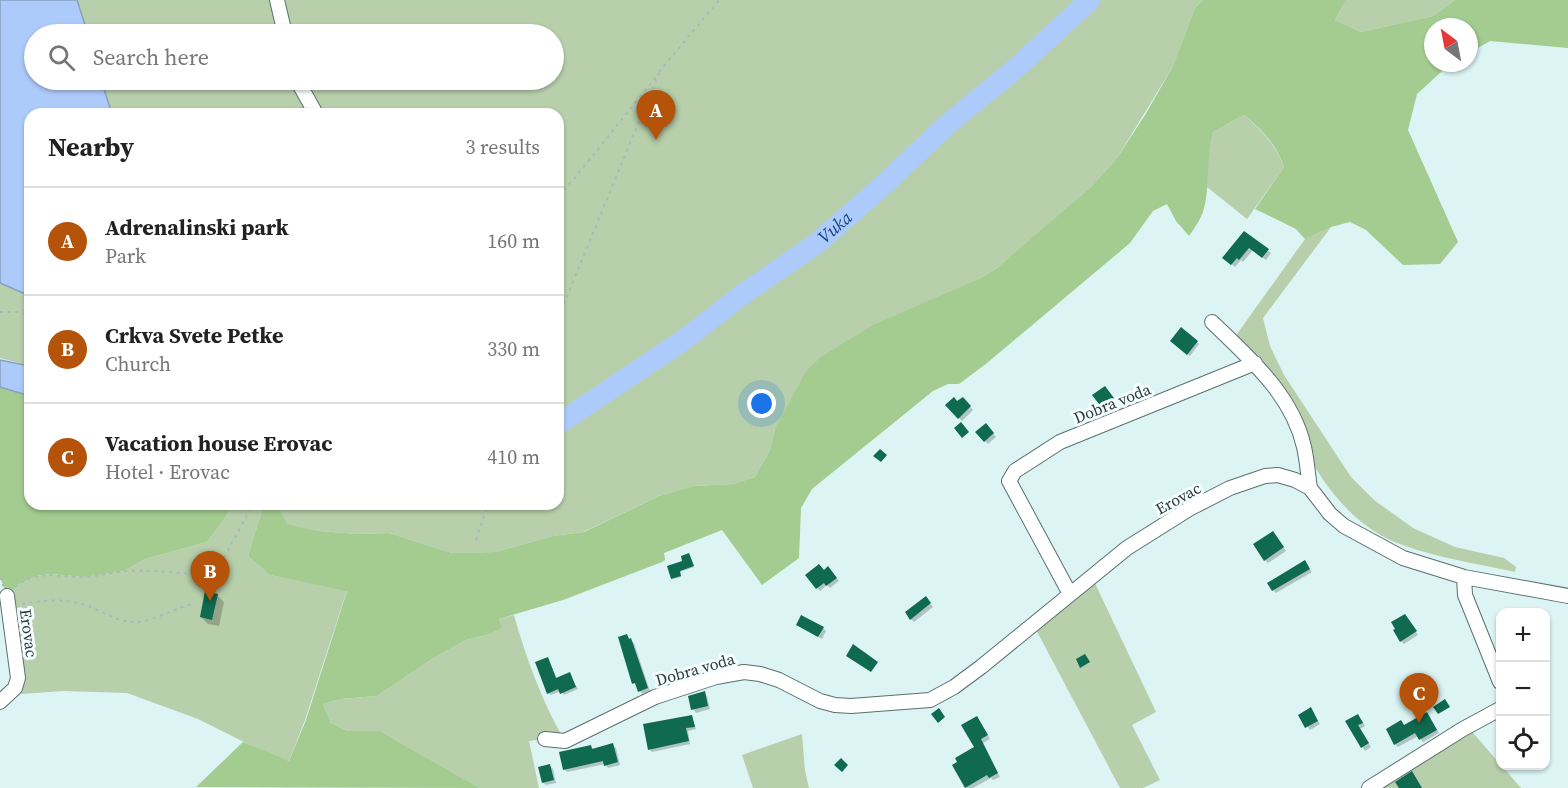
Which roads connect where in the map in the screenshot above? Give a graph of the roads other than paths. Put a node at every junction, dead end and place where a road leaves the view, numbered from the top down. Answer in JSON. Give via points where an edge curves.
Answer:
{"nodes":[{"id":1,"x":277,"y":0,"type":"edge"},
{"id":2,"x":283,"y":24,"type":"edge"},
{"id":3,"x":303,"y":90,"type":"edge"},
{"id":4,"x":313,"y":108,"type":"edge"},
{"id":5,"x":1212,"y":322,"type":"dead end"},
{"id":6,"x":1254,"y":363,"type":"junction"},
{"id":7,"x":1310,"y":488,"type":"junction"},
{"id":8,"x":1464,"y":577,"type":"junction"},
{"id":9,"x":1070,"y":594,"type":"junction"},
{"id":10,"x":1568,"y":596,"type":"edge"},
{"id":11,"x":8,"y":601,"type":"road end"},
{"id":12,"x":1496,"y":672,"type":"edge"},
{"id":13,"x":930,"y":700,"type":"joint"},
{"id":14,"x":0,"y":702,"type":"edge"},
{"id":15,"x":1496,"y":711,"type":"edge"},
{"id":16,"x":545,"y":739,"type":"dead end"},
{"id":17,"x":1369,"y":788,"type":"edge"}],
"edges":[{"from":1,"to":2,"type":"street"},
{"from":3,"to":4,"type":"street"},
{"from":5,"to":6,"type":"street"},
{"from":6,"to":7,"type":"street","via":[[1271,381],[1295,424]]},
{"from":6,"to":9,"type":"street","name":"Dobra voda","via":[[1060,442],[1015,471],[1009,481]]},
{"from":7,"to":8,"type":"street","name":"Erovac","via":[[1344,526],[1403,558]]},
{"from":7,"to":9,"type":"street","name":"Erovac","via":[[1278,475],[1230,488],[1155,529]]},
{"from":8,"to":10,"type":"street","name":"Erovac"},
{"from":8,"to":12,"type":"street","via":[[1465,595]]},
{"from":9,"to":13,"type":"street","name":"Erovac","via":[[981,667]]},
{"from":11,"to":14,"type":"street","name":"Erovac","via":[[18,678],[15,688]]},
{"from":13,"to":16,"type":"street","name":"Dobra voda","via":[[835,705],[760,674],[744,672],[655,697],[565,741]]},
{"from":15,"to":17,"type":"street"}]}
